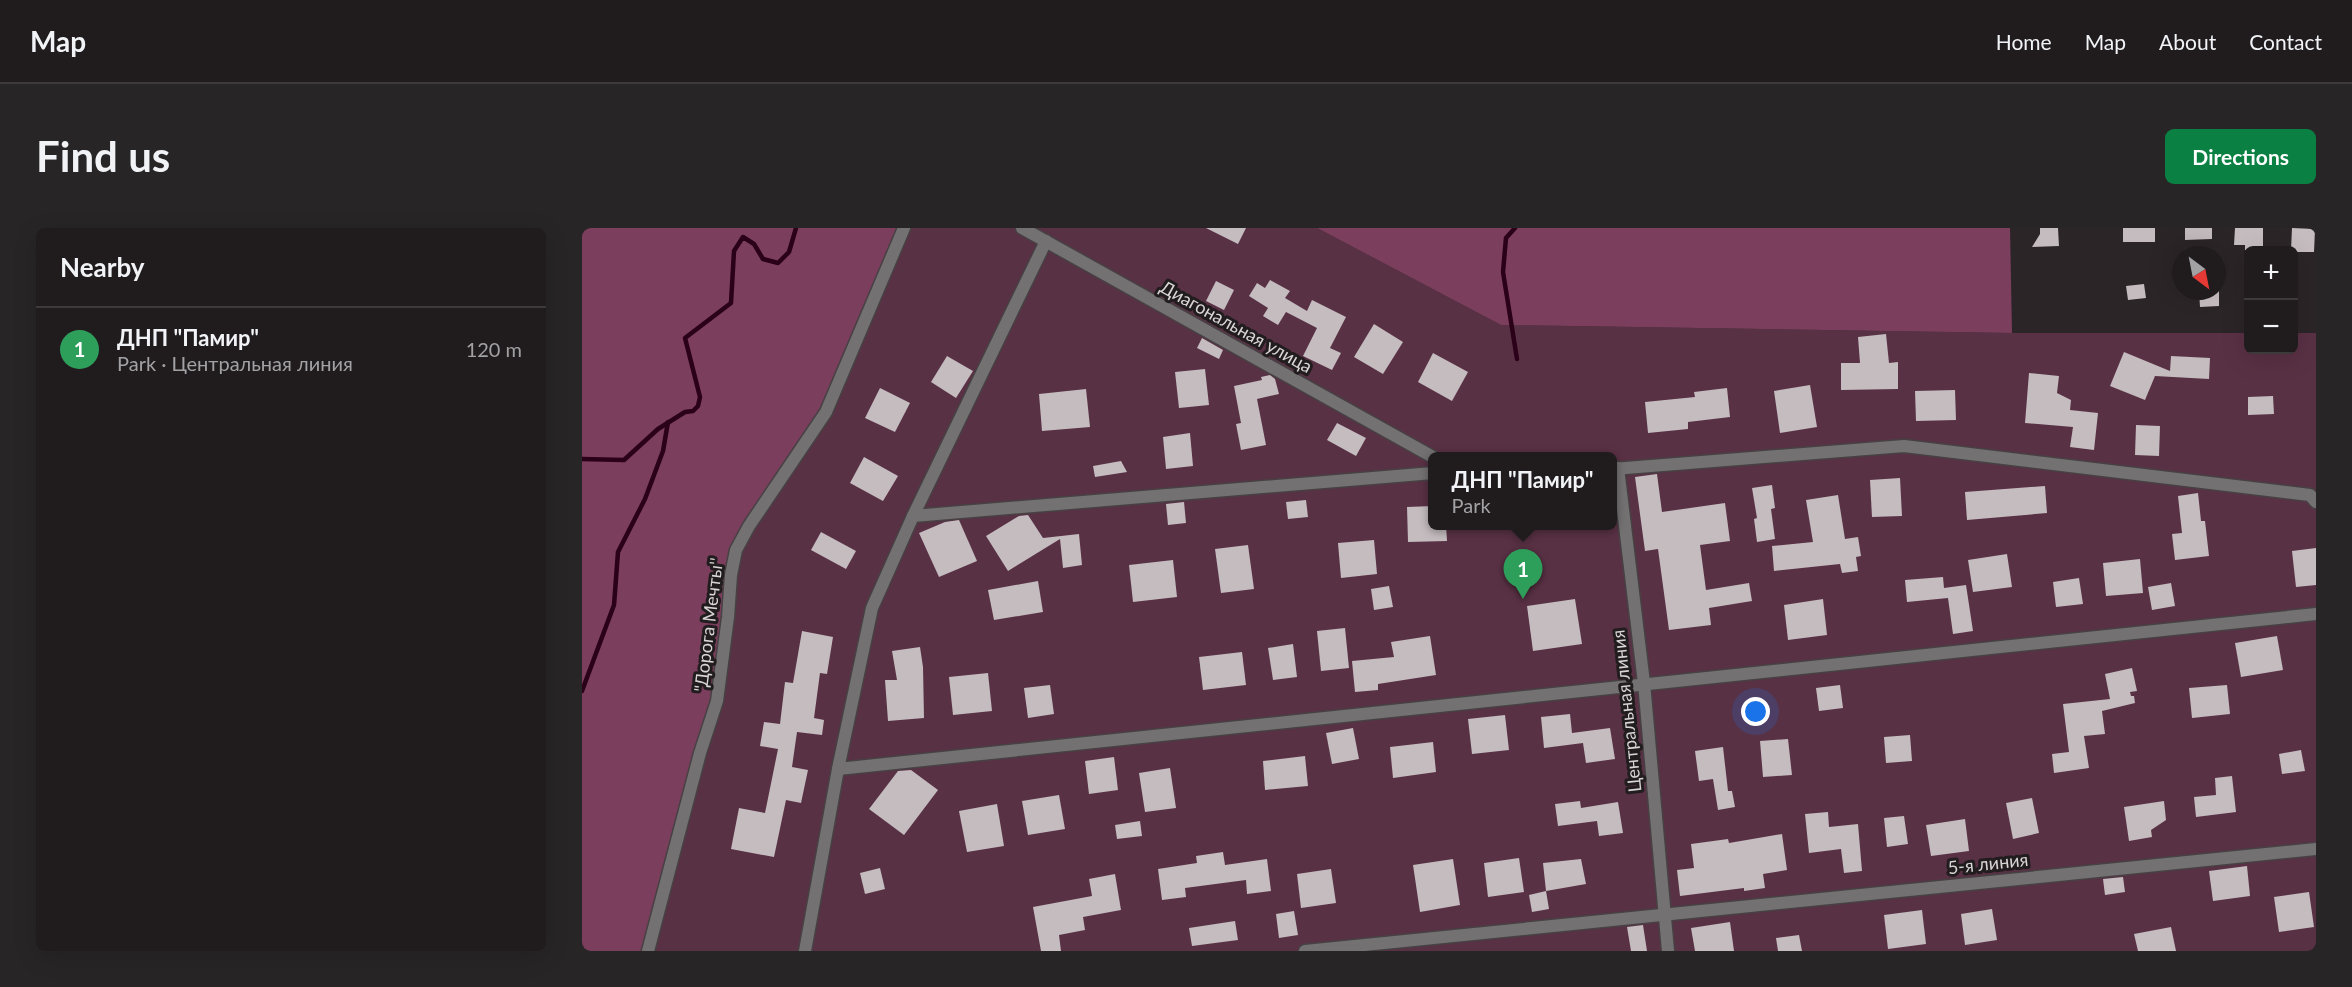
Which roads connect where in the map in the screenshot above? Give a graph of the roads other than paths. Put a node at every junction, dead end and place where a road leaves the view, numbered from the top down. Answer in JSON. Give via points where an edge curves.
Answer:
{"nodes":[{"id":1,"x":904,"y":228,"type":"edge"},
{"id":2,"x":1022,"y":228,"type":"edge"},
{"id":3,"x":1046,"y":241,"type":"junction"},
{"id":4,"x":1428,"y":454,"type":"edge"},
{"id":5,"x":1617,"y":469,"type":"edge"},
{"id":6,"x":1428,"y":473,"type":"edge"},
{"id":7,"x":1617,"y":477,"type":"edge"},
{"id":8,"x":2316,"y":502,"type":"edge"},
{"id":9,"x":913,"y":516,"type":"junction"},
{"id":10,"x":2316,"y":614,"type":"edge"},
{"id":11,"x":1644,"y":683,"type":"junction"},
{"id":12,"x":838,"y":769,"type":"junction"},
{"id":13,"x":2316,"y":849,"type":"edge"},
{"id":14,"x":1664,"y":916,"type":"junction"},
{"id":15,"x":648,"y":951,"type":"edge"},
{"id":16,"x":805,"y":951,"type":"edge"},
{"id":17,"x":1305,"y":951,"type":"edge"},
{"id":18,"x":1668,"y":951,"type":"edge"}],
"edges":[{"from":1,"to":15,"type":"street","name":"\"Дорога Мечты''","via":[[826,412],[736,550],[717,701]]},
{"from":2,"to":3,"type":"street","name":"Диагональная улица"},
{"from":3,"to":4,"type":"street","name":"Диагональная улица"},
{"from":3,"to":9,"type":"street"},
{"from":5,"to":8,"type":"street","via":[[1904,446],[2310,495]]},
{"from":6,"to":9,"type":"street"},
{"from":7,"to":11,"type":"street","name":"Центральная линия"},
{"from":9,"to":12,"type":"street","via":[[872,608]]},
{"from":10,"to":11,"type":"street"},
{"from":11,"to":12,"type":"street"},
{"from":11,"to":14,"type":"street","name":"Центральная линия"},
{"from":12,"to":16,"type":"street"},
{"from":13,"to":14,"type":"street","name":"5-я линия"},
{"from":14,"to":17,"type":"street","name":"5-я линия"},
{"from":14,"to":18,"type":"street","name":"Центральная линия"}]}
